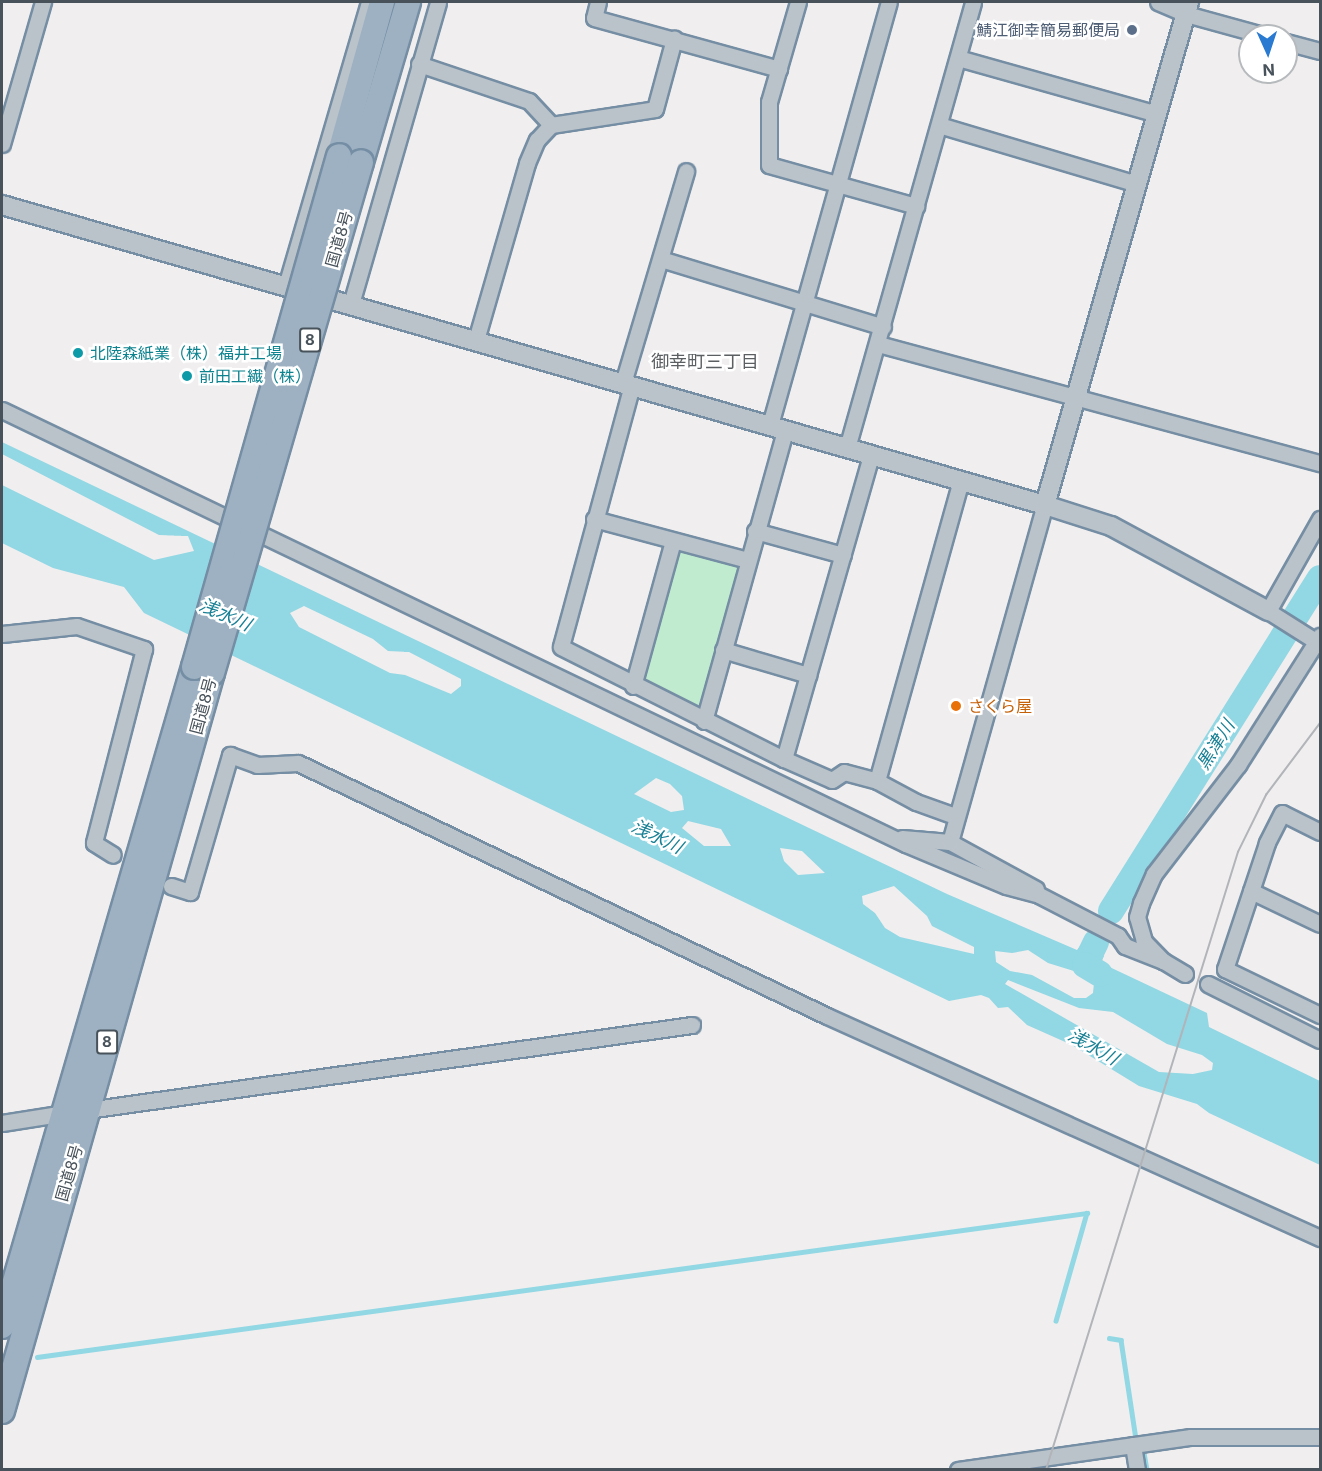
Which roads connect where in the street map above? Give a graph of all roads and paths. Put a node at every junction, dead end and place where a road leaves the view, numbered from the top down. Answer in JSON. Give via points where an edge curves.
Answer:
{"nodes":[{"id":1,"x":43,"y":2,"type":"edge"},
{"id":2,"x":369,"y":2,"type":"edge"},
{"id":3,"x":382,"y":2,"type":"edge"},
{"id":4,"x":408,"y":2,"type":"edge"},
{"id":5,"x":438,"y":2,"type":"edge"},
{"id":6,"x":598,"y":2,"type":"edge"},
{"id":7,"x":798,"y":2,"type":"edge"},
{"id":8,"x":890,"y":2,"type":"edge"},
{"id":9,"x":973,"y":2,"type":"edge"},
{"id":10,"x":1158,"y":2,"type":"edge"},
{"id":11,"x":1187,"y":8,"type":"edge"},
{"id":12,"x":1238,"y":26,"type":"edge"},
{"id":13,"x":674,"y":39,"type":"junction"},
{"id":14,"x":1298,"y":45,"type":"edge"},
{"id":15,"x":1320,"y":51,"type":"edge"},
{"id":16,"x":957,"y":58,"type":"junction"},
{"id":17,"x":419,"y":64,"type":"junction"},
{"id":18,"x":779,"y":69,"type":"junction"},
{"id":19,"x":1157,"y":114,"type":"junction"},
{"id":20,"x":551,"y":125,"type":"junction"},
{"id":21,"x":939,"y":126,"type":"junction"},
{"id":22,"x":2,"y":144,"type":"edge"},
{"id":23,"x":350,"y":159,"type":"junction"},
{"id":24,"x":686,"y":171,"type":"dead end"},
{"id":25,"x":838,"y":184,"type":"junction"},
{"id":26,"x":1137,"y":184,"type":"junction"},
{"id":27,"x":2,"y":205,"type":"edge"},
{"id":28,"x":916,"y":206,"type":"junction"},
{"id":29,"x":661,"y":259,"type":"junction"},
{"id":30,"x":286,"y":286,"type":"junction"},
{"id":31,"x":803,"y":303,"type":"junction"},
{"id":32,"x":351,"y":304,"type":"junction"},
{"id":33,"x":883,"y":327,"type":"junction"},
{"id":34,"x":476,"y":340,"type":"junction"},
{"id":35,"x":878,"y":344,"type":"junction"},
{"id":36,"x":628,"y":384,"type":"junction"},
{"id":37,"x":1075,"y":399,"type":"junction"},
{"id":38,"x":2,"y":410,"type":"edge"},
{"id":39,"x":777,"y":428,"type":"junction"},
{"id":40,"x":847,"y":447,"type":"junction"},
{"id":41,"x":872,"y":455,"type":"junction"},
{"id":42,"x":1320,"y":463,"type":"edge"},
{"id":43,"x":961,"y":481,"type":"junction"},
{"id":44,"x":1045,"y":505,"type":"junction"},
{"id":45,"x":594,"y":519,"type":"junction"},
{"id":46,"x":1320,"y":519,"type":"edge"},
{"id":47,"x":755,"y":531,"type":"junction"},
{"id":48,"x":674,"y":541,"type":"junction"},
{"id":49,"x":843,"y":555,"type":"junction"},
{"id":50,"x":748,"y":560,"type":"junction"},
{"id":51,"x":1268,"y":611,"type":"junction"},
{"id":52,"x":2,"y":634,"type":"edge"},
{"id":53,"x":1319,"y":639,"type":"edge"},
{"id":54,"x":723,"y":650,"type":"junction"},
{"id":55,"x":808,"y":675,"type":"junction"},
{"id":56,"x":633,"y":686,"type":"junction"},
{"id":57,"x":704,"y":721,"type":"junction"},
{"id":58,"x":784,"y":759,"type":"junction"},
{"id":59,"x":877,"y":781,"type":"junction"},
{"id":60,"x":956,"y":816,"type":"junction"},
{"id":61,"x":1320,"y":832,"type":"edge"},
{"id":62,"x":891,"y":837,"type":"junction"},
{"id":63,"x":950,"y":842,"type":"junction"},
{"id":64,"x":113,"y":855,"type":"dead end"},
{"id":65,"x":171,"y":886,"type":"dead end"},
{"id":66,"x":1251,"y":891,"type":"junction"},
{"id":67,"x":1039,"y":895,"type":"junction"},
{"id":68,"x":1320,"y":924,"type":"edge"},
{"id":69,"x":1163,"y":961,"type":"junction"},
{"id":70,"x":1185,"y":974,"type":"dead end"},
{"id":71,"x":1208,"y":984,"type":"dead end"},
{"id":72,"x":1320,"y":1015,"type":"edge"},
{"id":73,"x":692,"y":1025,"type":"dead end"},
{"id":74,"x":1320,"y":1040,"type":"edge"},
{"id":75,"x":76,"y":1112,"type":"junction"},
{"id":76,"x":2,"y":1123,"type":"edge"},
{"id":77,"x":1320,"y":1238,"type":"edge"},
{"id":78,"x":2,"y":1326,"type":"edge"},
{"id":79,"x":2,"y":1411,"type":"edge"},
{"id":80,"x":1320,"y":1437,"type":"edge"},
{"id":81,"x":1133,"y":1445,"type":"junction"},
{"id":82,"x":958,"y":1470,"type":"edge"},
{"id":83,"x":1137,"y":1470,"type":"edge"}],
"edges":[{"from":1,"to":22,"type":"street"},
{"from":2,"to":30,"type":"street"},
{"from":3,"to":23,"type":"highway","name":"国道8号","number":"8"},
{"from":4,"to":23,"type":"highway","name":"国道8号","number":"8"},
{"from":5,"to":17,"type":"street"},
{"from":6,"to":13,"type":"street","via":[[594,18]]},
{"from":7,"to":18,"type":"street"},
{"from":8,"to":25,"type":"street"},
{"from":9,"to":16,"type":"street"},
{"from":10,"to":11,"type":"street"},
{"from":11,"to":12,"type":"street"},
{"from":11,"to":19,"type":"street"},
{"from":13,"to":18,"type":"street"},
{"from":13,"to":20,"type":"street","via":[[655,109]]},
{"from":14,"to":15,"type":"street"},
{"from":16,"to":19,"type":"street"},
{"from":16,"to":21,"type":"street"},
{"from":17,"to":20,"type":"street","via":[[529,101]]},
{"from":17,"to":32,"type":"street"},
{"from":18,"to":25,"type":"street","via":[[769,102],[769,165]]},
{"from":19,"to":26,"type":"street"},
{"from":20,"to":34,"type":"street","via":[[537,140],[526,163]]},
{"from":21,"to":26,"type":"street"},
{"from":21,"to":28,"type":"street"},
{"from":23,"to":75,"type":"highway","name":"国道8号","number":"8","bridge":true,"via":[[203,670],[177,808]]},
{"from":24,"to":29,"type":"street"},
{"from":25,"to":28,"type":"street"},
{"from":25,"to":31,"type":"street"},
{"from":26,"to":37,"type":"street"},
{"from":27,"to":30,"type":"street"},
{"from":28,"to":33,"type":"street"},
{"from":29,"to":31,"type":"street"},
{"from":29,"to":36,"type":"street"},
{"from":30,"to":32,"type":"street"},
{"from":31,"to":33,"type":"street"},
{"from":31,"to":39,"type":"street"},
{"from":32,"to":34,"type":"street"},
{"from":33,"to":35,"type":"street"},
{"from":34,"to":36,"type":"street"},
{"from":35,"to":37,"type":"street"},
{"from":35,"to":40,"type":"street"},
{"from":36,"to":39,"type":"street"},
{"from":36,"to":45,"type":"street"},
{"from":37,"to":42,"type":"street"},
{"from":37,"to":44,"type":"street"},
{"from":38,"to":62,"type":"street"},
{"from":39,"to":40,"type":"street"},
{"from":39,"to":47,"type":"street"},
{"from":40,"to":41,"type":"street"},
{"from":41,"to":43,"type":"street"},
{"from":41,"to":49,"type":"street"},
{"from":43,"to":44,"type":"street"},
{"from":43,"to":59,"type":"street"},
{"from":44,"to":51,"type":"street","via":[[1111,526]]},
{"from":44,"to":60,"type":"street"},
{"from":45,"to":48,"type":"street"},
{"from":45,"to":56,"type":"street","via":[[561,647]]},
{"from":46,"to":51,"type":"street"},
{"from":47,"to":49,"type":"street"},
{"from":47,"to":50,"type":"street"},
{"from":48,"to":50,"type":"street"},
{"from":48,"to":56,"type":"street"},
{"from":49,"to":55,"type":"street"},
{"from":50,"to":54,"type":"street"},
{"from":51,"to":53,"type":"street"},
{"from":52,"to":64,"type":"street","via":[[77,626],[144,649],[94,843]]},
{"from":53,"to":69,"type":"street","via":[[1238,765],[1147,888],[1137,917],[1139,930]]},
{"from":54,"to":55,"type":"street"},
{"from":54,"to":57,"type":"street"},
{"from":55,"to":58,"type":"street"},
{"from":56,"to":57,"type":"street"},
{"from":57,"to":58,"type":"street"},
{"from":58,"to":59,"type":"street","via":[[832,780],[844,772]]},
{"from":59,"to":60,"type":"street","via":[[916,802]]},
{"from":60,"to":63,"type":"street"},
{"from":61,"to":66,"type":"street","via":[[1282,813]]},
{"from":62,"to":63,"type":"street"},
{"from":62,"to":67,"type":"street","via":[[1006,886]]},
{"from":63,"to":67,"type":"street","via":[[1035,886]]},
{"from":65,"to":77,"type":"street","via":[[190,892],[230,755],[257,765],[298,763],[837,1021]]},
{"from":66,"to":68,"type":"street"},
{"from":66,"to":72,"type":"street","via":[[1225,969]]},
{"from":67,"to":69,"type":"street","via":[[1118,936],[1125,946]]},
{"from":69,"to":70,"type":"street"},
{"from":71,"to":74,"type":"street"},
{"from":73,"to":75,"type":"street"},
{"from":75,"to":76,"type":"street"},
{"from":75,"to":78,"type":"highway","name":"国道8号","number":"8"},
{"from":75,"to":79,"type":"highway","name":"国道8号","number":"8"},
{"from":80,"to":81,"type":"street","via":[[1191,1437]]},
{"from":81,"to":82,"type":"street"},
{"from":81,"to":83,"type":"street"}]}
